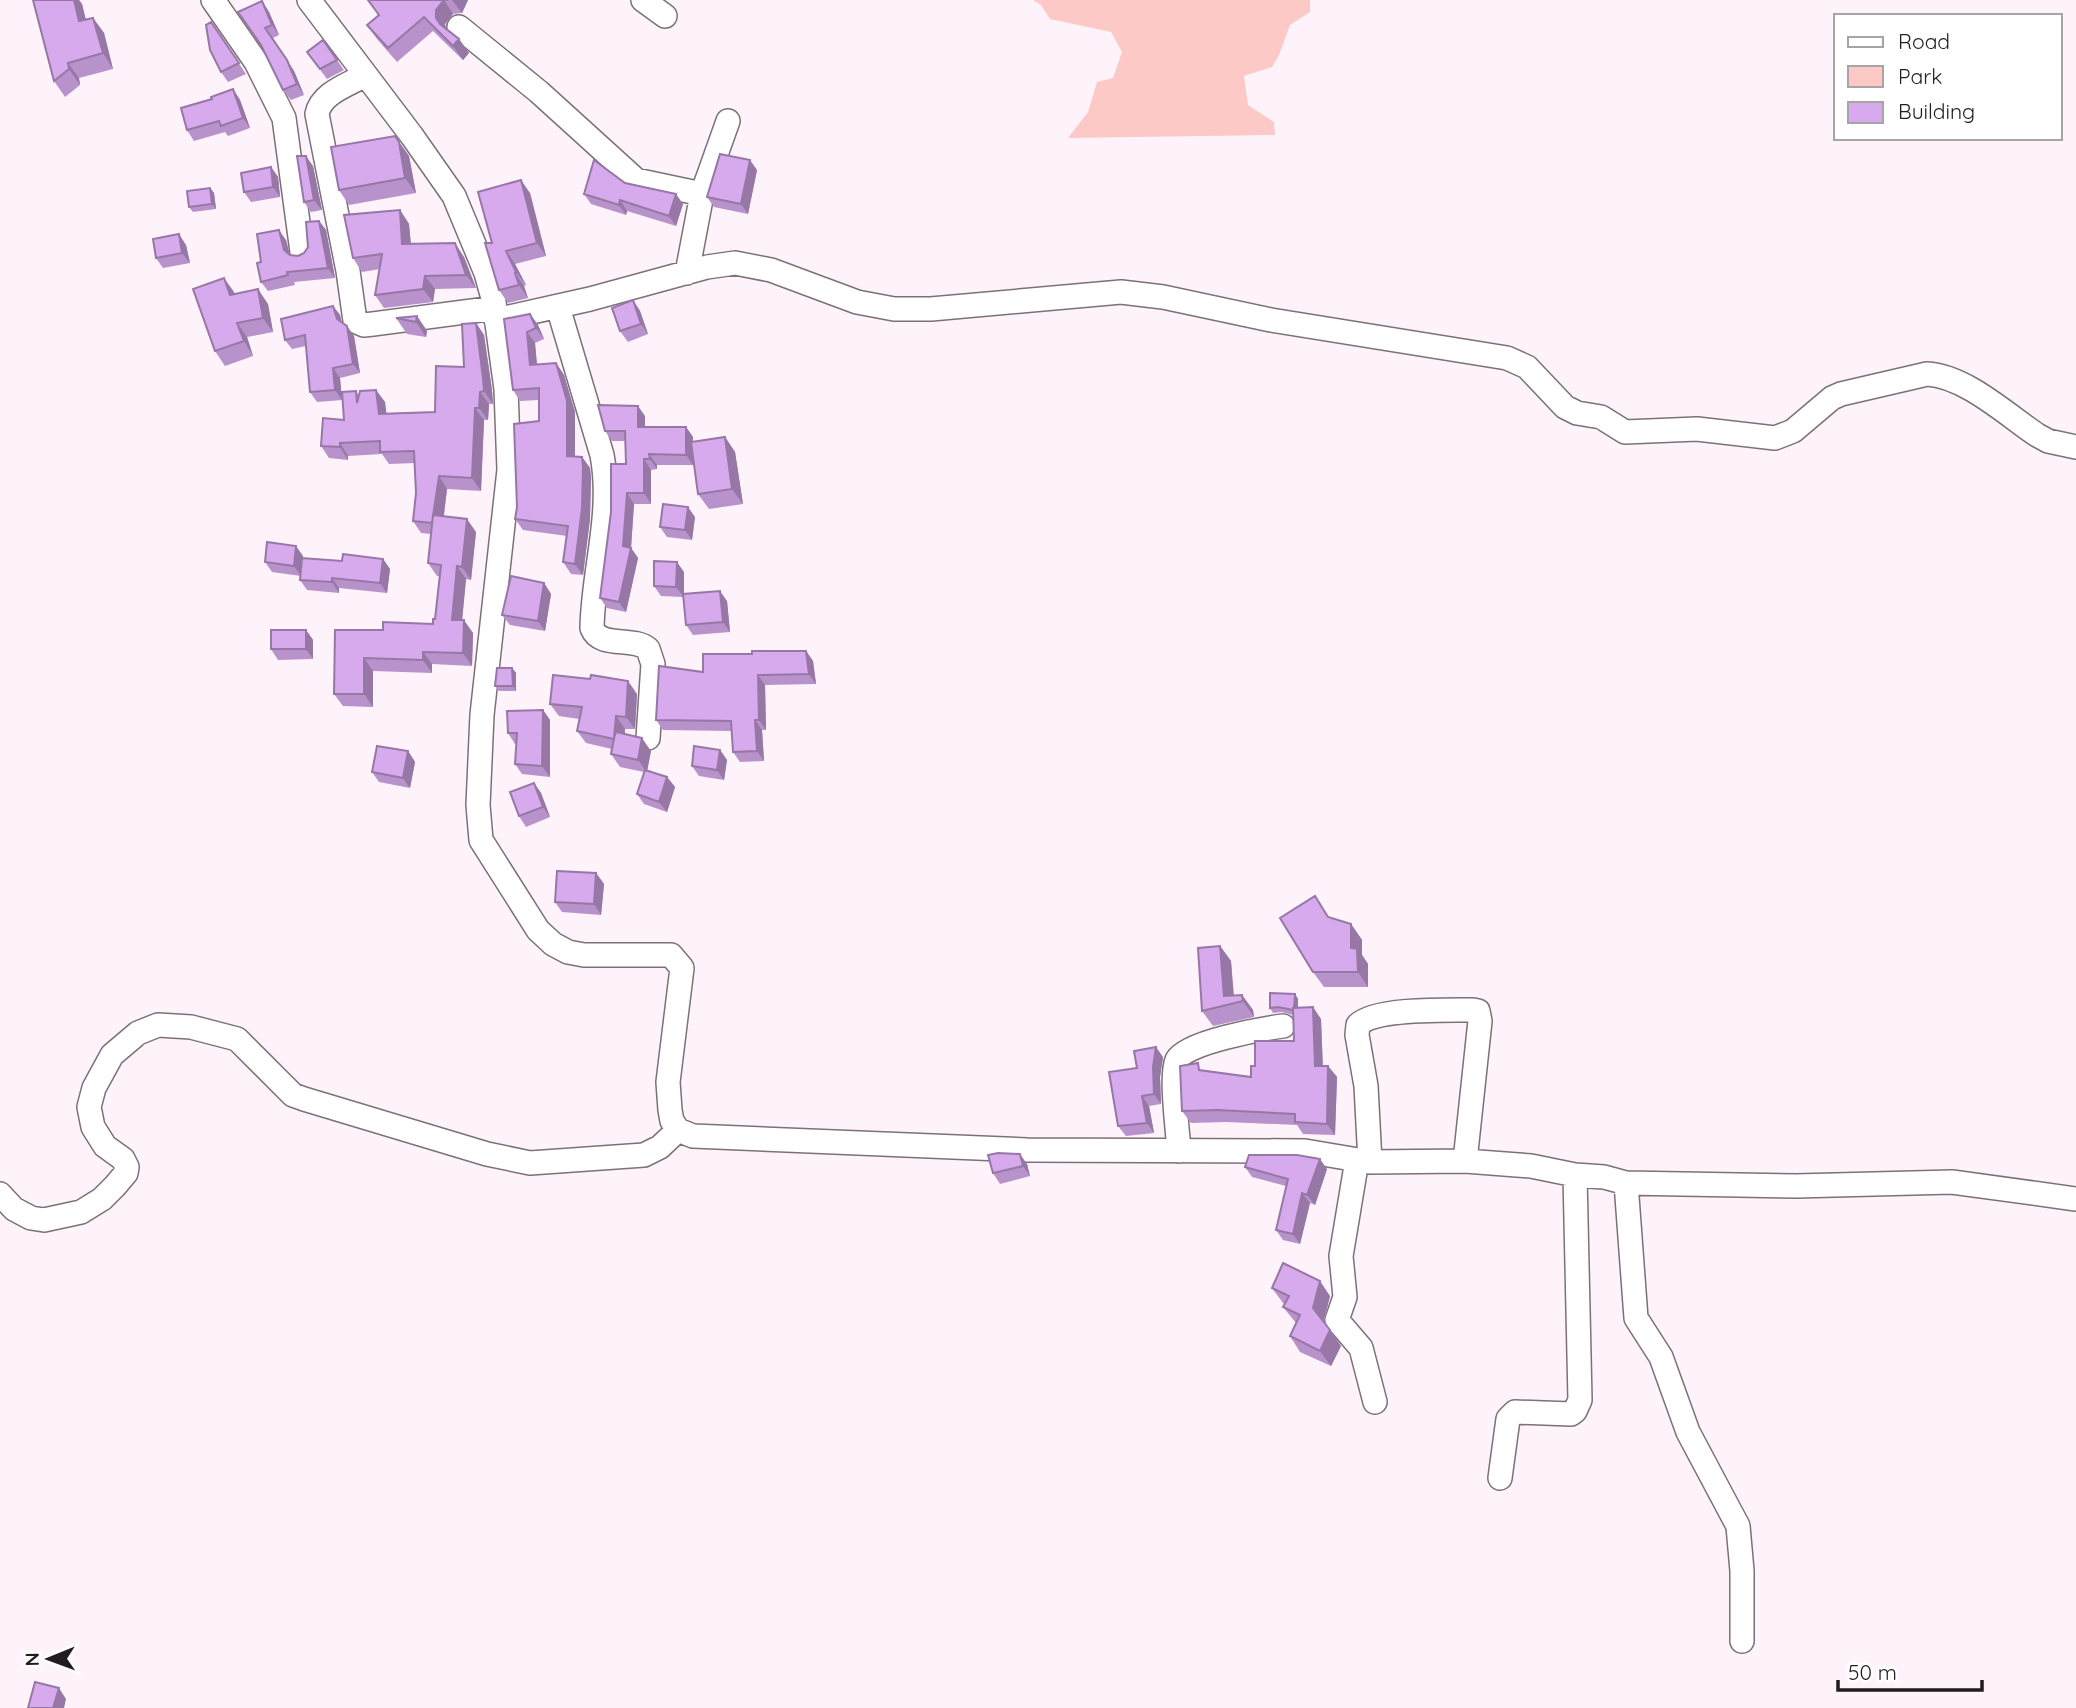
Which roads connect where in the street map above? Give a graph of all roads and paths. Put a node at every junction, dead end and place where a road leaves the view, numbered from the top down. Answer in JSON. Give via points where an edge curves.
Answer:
{"nodes":[{"id":1,"x":212,"y":0,"type":"edge"},
{"id":2,"x":309,"y":0,"type":"edge"},
{"id":3,"x":643,"y":0,"type":"edge"},
{"id":4,"x":665,"y":16,"type":"dead end"},
{"id":5,"x":459,"y":27,"type":"dead end"},
{"id":6,"x":365,"y":75,"type":"junction"},
{"id":7,"x":728,"y":121,"type":"dead end"},
{"id":8,"x":702,"y":194,"type":"junction"},
{"id":9,"x":302,"y":252,"type":"edge"},
{"id":10,"x":687,"y":272,"type":"junction"},
{"id":11,"x":558,"y":307,"type":"junction"},
{"id":12,"x":496,"y":314,"type":"junction"},
{"id":13,"x":2076,"y":447,"type":"edge"},
{"id":14,"x":648,"y":738,"type":"dead end"},
{"id":15,"x":1283,"y":1026,"type":"dead end"},
{"id":16,"x":678,"y":1130,"type":"junction"},
{"id":17,"x":1179,"y":1151,"type":"junction"},
{"id":18,"x":1364,"y":1161,"type":"junction"},
{"id":19,"x":1465,"y":1161,"type":"junction"},
{"id":20,"x":1575,"y":1175,"type":"junction"},
{"id":21,"x":1626,"y":1183,"type":"junction"},
{"id":22,"x":0,"y":1194,"type":"edge"},
{"id":23,"x":2076,"y":1199,"type":"edge"},
{"id":24,"x":1375,"y":1402,"type":"dead end"},
{"id":25,"x":1500,"y":1478,"type":"dead end"},
{"id":26,"x":1742,"y":1641,"type":"dead end"}],
"edges":[{"from":1,"to":9,"type":"street","via":[[256,62],[284,118]]},
{"from":2,"to":6,"type":"street"},
{"from":3,"to":4,"type":"street"},
{"from":5,"to":8,"type":"street","via":[[636,180]]},
{"from":6,"to":12,"type":"street","via":[[454,196],[486,273]]},
{"from":6,"to":12,"type":"street","via":[[326,97],[317,114],[355,321],[364,325]]},
{"from":7,"to":8,"type":"street"},
{"from":8,"to":10,"type":"street"},
{"from":10,"to":11,"type":"street"},
{"from":10,"to":13,"type":"street","via":[[722,264],[754,265],[857,302],[894,309],[1101,292],[1163,297],[1271,320],[1507,358],[1527,367],[1565,407],[1601,417],[1625,432],[1697,429],[1775,438],[1793,431],[1841,394],[1938,375],[1962,384],[2048,441]]},
{"from":11,"to":12,"type":"street"},
{"from":11,"to":14,"type":"street","via":[[606,478],[592,628],[601,639],[648,649],[653,664]]},
{"from":12,"to":16,"type":"street","via":[[506,389],[509,470],[482,715],[481,840],[538,930],[553,944],[584,955],[671,955],[678,962],[681,984],[668,1082],[672,1121]]},
{"from":15,"to":17,"type":"street","via":[[1192,1048],[1179,1056],[1174,1071]]},
{"from":16,"to":17,"type":"street","via":[[693,1136],[1027,1150]]},
{"from":16,"to":22,"type":"street","via":[[644,1155],[530,1163],[293,1095],[237,1039],[191,1027],[158,1025],[112,1055],[89,1107],[93,1127],[105,1146],[126,1163],[121,1179],[81,1212],[44,1220],[14,1209]]},
{"from":17,"to":18,"type":"street","via":[[1306,1151]]},
{"from":18,"to":19,"type":"street"},
{"from":18,"to":19,"type":"street","via":[[1366,1086],[1358,1025],[1396,1013],[1473,1010],[1478,1011],[1480,1021]]},
{"from":18,"to":24,"type":"street","via":[[1341,1256],[1345,1297],[1337,1320],[1361,1348]]},
{"from":19,"to":20,"type":"street"},
{"from":20,"to":21,"type":"street"},
{"from":20,"to":25,"type":"street","via":[[1579,1405],[1571,1413],[1511,1414]]},
{"from":21,"to":23,"type":"street","via":[[1797,1186],[1952,1182]]},
{"from":21,"to":26,"type":"street","via":[[1636,1318],[1661,1357],[1688,1432],[1738,1526]]}]}
